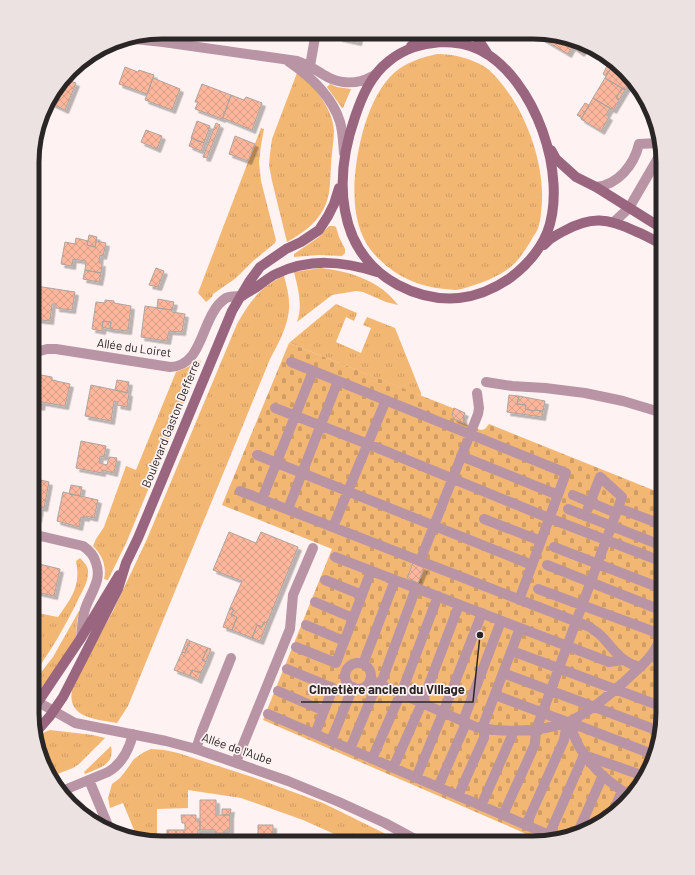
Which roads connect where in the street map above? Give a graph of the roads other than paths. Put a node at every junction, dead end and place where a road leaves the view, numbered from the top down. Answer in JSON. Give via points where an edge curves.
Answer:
{"nodes":[{"id":1,"x":315,"y":39,"type":"edge"},
{"id":2,"x":418,"y":39,"type":"edge"},
{"id":3,"x":478,"y":39,"type":"edge"},
{"id":4,"x":145,"y":40,"type":"edge"},
{"id":5,"x":409,"y":48,"type":"junction"},
{"id":6,"x":490,"y":56,"type":"junction"},
{"id":7,"x":285,"y":59,"type":"junction"},
{"id":8,"x":310,"y":66,"type":"junction"},
{"id":9,"x":375,"y":75,"type":"junction"},
{"id":10,"x":546,"y":142,"type":"junction"},
{"id":11,"x":654,"y":143,"type":"edge"},
{"id":12,"x":344,"y":155,"type":"junction"},
{"id":13,"x":656,"y":162,"type":"edge"},
{"id":14,"x":342,"y":177,"type":"junction"},
{"id":15,"x":596,"y":187,"type":"junction"},
{"id":16,"x":629,"y":208,"type":"junction"},
{"id":17,"x":614,"y":222,"type":"junction"},
{"id":18,"x":656,"y":225,"type":"edge"},
{"id":19,"x":656,"y":241,"type":"edge"},
{"id":20,"x":536,"y":254,"type":"junction"},
{"id":21,"x":380,"y":274,"type":"junction"},
{"id":22,"x":242,"y":296,"type":"junction"},
{"id":23,"x":39,"y":351,"type":"edge"},
{"id":24,"x":291,"y":362,"type":"dead end"},
{"id":25,"x":313,"y":371,"type":"junction"},
{"id":26,"x":338,"y":381,"type":"junction"},
{"id":27,"x":486,"y":382,"type":"dead end"},
{"id":28,"x":477,"y":393,"type":"dead end"},
{"id":29,"x":386,"y":400,"type":"junction"},
{"id":30,"x":275,"y":408,"type":"dead end"},
{"id":31,"x":656,"y":411,"type":"edge"},
{"id":32,"x":295,"y":416,"type":"junction"},
{"id":33,"x":320,"y":426,"type":"junction"},
{"id":34,"x":470,"y":434,"type":"junction"},
{"id":35,"x":368,"y":444,"type":"junction"},
{"id":36,"x":257,"y":455,"type":"dead end"},
{"id":37,"x":461,"y":456,"type":"junction"},
{"id":38,"x":277,"y":463,"type":"junction"},
{"id":39,"x":302,"y":473,"type":"junction"},
{"id":40,"x":452,"y":478,"type":"junction"},
{"id":41,"x":240,"y":491,"type":"dead end"},
{"id":42,"x":348,"y":491,"type":"junction"},
{"id":43,"x":558,"y":495,"type":"junction"},
{"id":44,"x":573,"y":495,"type":"dead end"},
{"id":45,"x":262,"y":499,"type":"junction"},
{"id":46,"x":590,"y":502,"type":"junction"},
{"id":47,"x":288,"y":509,"type":"junction"},
{"id":48,"x":568,"y":509,"type":"dead end"},
{"id":49,"x":617,"y":510,"type":"junction"},
{"id":50,"x":585,"y":516,"type":"junction"},
{"id":51,"x":549,"y":518,"type":"junction"},
{"id":52,"x":484,"y":519,"type":"dead end"},
{"id":53,"x":656,"y":523,"type":"edge"},
{"id":54,"x":434,"y":525,"type":"junction"},
{"id":55,"x":611,"y":526,"type":"junction"},
{"id":56,"x":334,"y":527,"type":"junction"},
{"id":57,"x":39,"y":536,"type":"edge"},
{"id":58,"x":606,"y":540,"type":"junction"},
{"id":59,"x":541,"y":541,"type":"junction"},
{"id":60,"x":656,"y":543,"type":"edge"},
{"id":61,"x":554,"y":547,"type":"dead end"},
{"id":62,"x":313,"y":548,"type":"dead end"},
{"id":63,"x":335,"y":557,"type":"dead end"},
{"id":64,"x":656,"y":559,"type":"edge"},
{"id":65,"x":420,"y":561,"type":"junction"},
{"id":66,"x":126,"y":563,"type":"junction"},
{"id":67,"x":597,"y":564,"type":"junction"},
{"id":68,"x":532,"y":565,"type":"junction"},
{"id":69,"x":547,"y":565,"type":"dead end"},
{"id":70,"x":372,"y":571,"type":"junction"},
{"id":71,"x":325,"y":580,"type":"dead end"},
{"id":72,"x":395,"y":580,"type":"junction"},
{"id":73,"x":590,"y":582,"type":"junction"},
{"id":74,"x":656,"y":586,"type":"edge"},
{"id":75,"x":416,"y":588,"type":"junction"},
{"id":76,"x":538,"y":589,"type":"dead end"},
{"id":77,"x":362,"y":595,"type":"junction"},
{"id":78,"x":438,"y":596,"type":"junction"},
{"id":79,"x":519,"y":600,"type":"junction"},
{"id":80,"x":315,"y":602,"type":"dead end"},
{"id":81,"x":459,"y":605,"type":"junction"},
{"id":82,"x":582,"y":605,"type":"junction"},
{"id":83,"x":656,"y":608,"type":"edge"},
{"id":84,"x":482,"y":613,"type":"junction"},
{"id":85,"x":353,"y":618,"type":"junction"},
{"id":86,"x":501,"y":621,"type":"junction"},
{"id":87,"x":576,"y":622,"type":"junction"},
{"id":88,"x":306,"y":625,"type":"dead end"},
{"id":89,"x":520,"y":628,"type":"junction"},
{"id":90,"x":656,"y":637,"type":"edge"},
{"id":91,"x":81,"y":638,"type":"junction"},
{"id":92,"x":344,"y":641,"type":"junction"},
{"id":93,"x":567,"y":646,"type":"junction"},
{"id":94,"x":296,"y":647,"type":"dead end"},
{"id":95,"x":656,"y":648,"type":"edge"},
{"id":96,"x":512,"y":651,"type":"junction"},
{"id":97,"x":652,"y":654,"type":"junction"},
{"id":98,"x":231,"y":658,"type":"dead end"},
{"id":99,"x":656,"y":658,"type":"edge"},
{"id":100,"x":624,"y":660,"type":"junction"},
{"id":101,"x":336,"y":663,"type":"junction"},
{"id":102,"x":363,"y":664,"type":"junction"},
{"id":103,"x":641,"y":666,"type":"junction"},
{"id":104,"x":287,"y":669,"type":"dead end"},
{"id":105,"x":559,"y":669,"type":"junction"},
{"id":106,"x":503,"y":673,"type":"junction"},
{"id":107,"x":346,"y":674,"type":"junction"},
{"id":108,"x":375,"y":682,"type":"junction"},
{"id":109,"x":353,"y":687,"type":"junction"},
{"id":110,"x":333,"y":688,"type":"junction"},
{"id":111,"x":615,"y":689,"type":"junction"},
{"id":112,"x":278,"y":691,"type":"dead end"},
{"id":113,"x":550,"y":691,"type":"junction"},
{"id":114,"x":400,"y":694,"type":"junction"},
{"id":115,"x":495,"y":695,"type":"junction"},
{"id":116,"x":39,"y":699,"type":"edge"},
{"id":117,"x":422,"y":703,"type":"junction"},
{"id":118,"x":656,"y":704,"type":"edge"},
{"id":119,"x":39,"y":706,"type":"edge"},
{"id":120,"x":593,"y":707,"type":"junction"},
{"id":121,"x":53,"y":711,"type":"junction"},
{"id":122,"x":324,"y":711,"type":"junction"},
{"id":123,"x":443,"y":713,"type":"junction"},
{"id":124,"x":542,"y":713,"type":"junction"},
{"id":125,"x":268,"y":714,"type":"dead end"},
{"id":126,"x":465,"y":722,"type":"junction"},
{"id":127,"x":568,"y":722,"type":"junction"},
{"id":128,"x":40,"y":727,"type":"edge"},
{"id":129,"x":484,"y":729,"type":"junction"},
{"id":130,"x":536,"y":730,"type":"junction"},
{"id":131,"x":655,"y":730,"type":"edge"},
{"id":132,"x":514,"y":731,"type":"junction"},
{"id":133,"x":133,"y":734,"type":"junction"},
{"id":134,"x":315,"y":734,"type":"junction"},
{"id":135,"x":331,"y":741,"type":"junction"},
{"id":136,"x":196,"y":749,"type":"junction"},
{"id":137,"x":350,"y":749,"type":"junction"},
{"id":138,"x":649,"y":753,"type":"edge"},
{"id":139,"x":584,"y":755,"type":"junction"},
{"id":140,"x":372,"y":759,"type":"junction"},
{"id":141,"x":236,"y":762,"type":"junction"},
{"id":142,"x":393,"y":768,"type":"junction"},
{"id":143,"x":639,"y":774,"type":"edge"},
{"id":144,"x":603,"y":775,"type":"junction"},
{"id":145,"x":416,"y":778,"type":"junction"},
{"id":146,"x":89,"y":780,"type":"junction"},
{"id":147,"x":438,"y":787,"type":"junction"},
{"id":148,"x":66,"y":789,"type":"edge"},
{"id":149,"x":626,"y":793,"type":"edge"},
{"id":150,"x":458,"y":796,"type":"junction"},
{"id":151,"x":481,"y":806,"type":"junction"},
{"id":152,"x":503,"y":815,"type":"junction"},
{"id":153,"x":107,"y":822,"type":"edge"},
{"id":154,"x":526,"y":825,"type":"junction"},
{"id":155,"x":580,"y":827,"type":"edge"},
{"id":156,"x":548,"y":835,"type":"edge"},
{"id":157,"x":553,"y":835,"type":"edge"},
{"id":158,"x":409,"y":836,"type":"edge"}],
"edges":[{"from":1,"to":8,"type":"street"},
{"from":2,"to":5,"type":"street"},
{"from":3,"to":6,"type":"street"},
{"from":4,"to":7,"type":"street"},
{"from":5,"to":6,"type":"street","via":[[420,44],[449,42],[470,46]]},
{"from":5,"to":9,"type":"street","via":[[389,61]]},
{"from":6,"to":10,"type":"street","via":[[504,67],[519,85],[535,113]]},
{"from":7,"to":8,"type":"street"},
{"from":7,"to":12,"type":"street","via":[[310,77],[332,104],[339,121]]},
{"from":8,"to":9,"type":"street","via":[[325,76],[349,82],[361,81]]},
{"from":9,"to":12,"type":"street","via":[[359,105]]},
{"from":10,"to":15,"type":"street","via":[[556,159],[576,177]]},
{"from":10,"to":20,"type":"street","via":[[553,172],[554,205],[547,233]]},
{"from":11,"to":15,"type":"street","via":[[639,144],[624,174],[607,186]]},
{"from":12,"to":14,"type":"street"},
{"from":13,"to":16,"type":"street"},
{"from":14,"to":21,"type":"street","via":[[344,211],[352,236],[364,256]]},
{"from":14,"to":22,"type":"street","name":"Boulevard Gaston Defferre","via":[[334,204],[319,230],[260,267]]},
{"from":15,"to":16,"type":"street"},
{"from":16,"to":17,"type":"street"},
{"from":16,"to":18,"type":"street"},
{"from":17,"to":19,"type":"street"},
{"from":17,"to":20,"type":"street","via":[[595,220],[575,225],[551,237]]},
{"from":20,"to":21,"type":"street","via":[[524,267],[500,285],[480,294],[458,298],[418,294]]},
{"from":21,"to":22,"type":"street","name":"Boulevard Gaston Defferre","via":[[341,263],[312,263],[274,275]]},
{"from":22,"to":23,"type":"street","name":"Allée du Loiret","via":[[225,299],[217,306],[193,355],[176,367],[56,349]]},
{"from":22,"to":66,"type":"street","name":"Boulevard Gaston Defferre","via":[[225,326]]},
{"from":24,"to":25,"type":"street"},
{"from":25,"to":26,"type":"street"},
{"from":25,"to":32,"type":"street"},
{"from":26,"to":29,"type":"street"},
{"from":26,"to":33,"type":"street"},
{"from":27,"to":31,"type":"street","via":[[585,393]]},
{"from":28,"to":34,"type":"street","via":[[478,414]]},
{"from":29,"to":34,"type":"street"},
{"from":29,"to":35,"type":"street"},
{"from":30,"to":32,"type":"street"},
{"from":32,"to":33,"type":"street"},
{"from":32,"to":38,"type":"street"},
{"from":33,"to":35,"type":"street"},
{"from":33,"to":39,"type":"street"},
{"from":34,"to":37,"type":"street"},
{"from":34,"to":43,"type":"street","via":[[566,473]]},
{"from":35,"to":40,"type":"street"},
{"from":35,"to":42,"type":"street"},
{"from":36,"to":38,"type":"street"},
{"from":37,"to":40,"type":"street"},
{"from":37,"to":43,"type":"street"},
{"from":38,"to":39,"type":"street"},
{"from":38,"to":45,"type":"street"},
{"from":39,"to":42,"type":"street"},
{"from":39,"to":47,"type":"street"},
{"from":40,"to":51,"type":"street"},
{"from":40,"to":54,"type":"street"},
{"from":41,"to":45,"type":"street"},
{"from":42,"to":54,"type":"street"},
{"from":42,"to":56,"type":"street"},
{"from":43,"to":51,"type":"street"},
{"from":44,"to":46,"type":"street"},
{"from":45,"to":47,"type":"street"},
{"from":46,"to":49,"type":"street"},
{"from":46,"to":49,"type":"street","via":[[600,477],[622,497]]},
{"from":46,"to":50,"type":"street"},
{"from":47,"to":56,"type":"street"},
{"from":48,"to":50,"type":"street"},
{"from":49,"to":53,"type":"street"},
{"from":49,"to":55,"type":"street"},
{"from":50,"to":55,"type":"street"},
{"from":51,"to":58,"type":"street"},
{"from":51,"to":59,"type":"street"},
{"from":52,"to":59,"type":"street"},
{"from":54,"to":65,"type":"street"},
{"from":54,"to":68,"type":"street"},
{"from":55,"to":58,"type":"street"},
{"from":55,"to":60,"type":"street"},
{"from":56,"to":65,"type":"street"},
{"from":57,"to":91,"type":"street","via":[[83,546],[95,559],[99,574],[84,613]]},
{"from":58,"to":64,"type":"street"},
{"from":58,"to":67,"type":"street"},
{"from":59,"to":68,"type":"street"},
{"from":61,"to":67,"type":"street"},
{"from":62,"to":141,"type":"street","via":[[294,595],[290,629]]},
{"from":63,"to":70,"type":"street"},
{"from":65,"to":79,"type":"street"},
{"from":66,"to":91,"type":"street","name":"Boulevard Gaston Defferre"},
{"from":66,"to":121,"type":"street","name":"Boulevard Gaston Defferre","via":[[118,589],[63,697]]},
{"from":67,"to":73,"type":"street"},
{"from":67,"to":74,"type":"street"},
{"from":68,"to":79,"type":"street"},
{"from":69,"to":73,"type":"street"},
{"from":70,"to":72,"type":"street"},
{"from":70,"to":77,"type":"street"},
{"from":71,"to":77,"type":"street"},
{"from":72,"to":75,"type":"street"},
{"from":72,"to":102,"type":"street"},
{"from":73,"to":82,"type":"street"},
{"from":73,"to":83,"type":"street"},
{"from":75,"to":78,"type":"street"},
{"from":75,"to":108,"type":"street","via":[[383,678]]},
{"from":76,"to":82,"type":"street"},
{"from":77,"to":85,"type":"street"},
{"from":78,"to":81,"type":"street"},
{"from":78,"to":114,"type":"street"},
{"from":79,"to":87,"type":"street"},
{"from":80,"to":85,"type":"street"},
{"from":81,"to":84,"type":"street"},
{"from":81,"to":117,"type":"street"},
{"from":82,"to":87,"type":"street"},
{"from":82,"to":90,"type":"street"},
{"from":84,"to":86,"type":"street"},
{"from":84,"to":123,"type":"street"},
{"from":85,"to":92,"type":"street"},
{"from":86,"to":89,"type":"street"},
{"from":86,"to":126,"type":"street","via":[[465,716]]},
{"from":87,"to":93,"type":"street"},
{"from":87,"to":100,"type":"street","via":[[598,633]]},
{"from":88,"to":92,"type":"street"},
{"from":89,"to":93,"type":"street"},
{"from":89,"to":96,"type":"street"},
{"from":91,"to":116,"type":"street","name":"Boulevard Gaston Defferre"},
{"from":92,"to":101,"type":"street"},
{"from":93,"to":100,"type":"street","via":[[609,662]]},
{"from":93,"to":105,"type":"street"},
{"from":94,"to":101,"type":"street"},
{"from":95,"to":97,"type":"street"},
{"from":96,"to":105,"type":"street"},
{"from":96,"to":106,"type":"street"},
{"from":97,"to":99,"type":"street"},
{"from":97,"to":103,"type":"street"},
{"from":98,"to":136,"type":"street"},
{"from":100,"to":103,"type":"street"},
{"from":101,"to":107,"type":"street"},
{"from":102,"to":107,"type":"street","via":[[354,664],[349,667]]},
{"from":102,"to":108,"type":"street","via":[[369,669]]},
{"from":103,"to":111,"type":"street"},
{"from":104,"to":110,"type":"street"},
{"from":105,"to":111,"type":"street"},
{"from":105,"to":113,"type":"street"},
{"from":106,"to":113,"type":"street"},
{"from":106,"to":115,"type":"street"},
{"from":107,"to":109,"type":"street","via":[[347,682]]},
{"from":107,"to":110,"type":"street"},
{"from":108,"to":109,"type":"street","via":[[362,688]]},
{"from":108,"to":114,"type":"street"},
{"from":108,"to":137,"type":"street","via":[[372,696]]},
{"from":109,"to":135,"type":"street"},
{"from":110,"to":122,"type":"street"},
{"from":111,"to":118,"type":"street"},
{"from":111,"to":120,"type":"street"},
{"from":112,"to":122,"type":"street"},
{"from":113,"to":120,"type":"street"},
{"from":113,"to":124,"type":"street"},
{"from":114,"to":117,"type":"street"},
{"from":114,"to":140,"type":"street"},
{"from":115,"to":124,"type":"street"},
{"from":115,"to":129,"type":"street"},
{"from":117,"to":123,"type":"street"},
{"from":117,"to":142,"type":"street"},
{"from":119,"to":121,"type":"street","name":"Allée de l'Aube"},
{"from":120,"to":127,"type":"street"},
{"from":120,"to":131,"type":"street"},
{"from":121,"to":128,"type":"street","name":"Boulevard Gaston Defferre"},
{"from":121,"to":133,"type":"street","name":"Allée de l'Aube","via":[[75,723]]},
{"from":122,"to":134,"type":"street"},
{"from":123,"to":126,"type":"street"},
{"from":123,"to":145,"type":"street"},
{"from":124,"to":127,"type":"street"},
{"from":124,"to":130,"type":"street"},
{"from":125,"to":134,"type":"street"},
{"from":126,"to":129,"type":"street"},
{"from":126,"to":147,"type":"street"},
{"from":127,"to":130,"type":"street"},
{"from":127,"to":138,"type":"street"},
{"from":127,"to":139,"type":"street"},
{"from":127,"to":154,"type":"street","via":[[564,740]]},
{"from":129,"to":132,"type":"street"},
{"from":129,"to":150,"type":"street","via":[[484,738]]},
{"from":130,"to":132,"type":"street"},
{"from":130,"to":152,"type":"street","via":[[535,744]]},
{"from":132,"to":151,"type":"street"},
{"from":133,"to":136,"type":"street","name":"Allée de l'Aube"},
{"from":133,"to":146,"type":"street","via":[[128,749],[118,765]]},
{"from":134,"to":135,"type":"street"},
{"from":135,"to":137,"type":"street"},
{"from":136,"to":141,"type":"street","name":"Allée de l'Aube"},
{"from":137,"to":140,"type":"street"},
{"from":139,"to":143,"type":"street"},
{"from":139,"to":144,"type":"street"},
{"from":139,"to":157,"type":"street"},
{"from":140,"to":142,"type":"street"},
{"from":141,"to":158,"type":"street","name":"Allée de l'Aube","via":[[326,796]]},
{"from":142,"to":145,"type":"street"},
{"from":144,"to":149,"type":"street"},
{"from":144,"to":155,"type":"street"},
{"from":145,"to":147,"type":"street"},
{"from":146,"to":148,"type":"street"},
{"from":146,"to":153,"type":"street"},
{"from":147,"to":150,"type":"street"},
{"from":150,"to":151,"type":"street"},
{"from":151,"to":152,"type":"street"},
{"from":152,"to":154,"type":"street"},
{"from":154,"to":156,"type":"street"}]}
